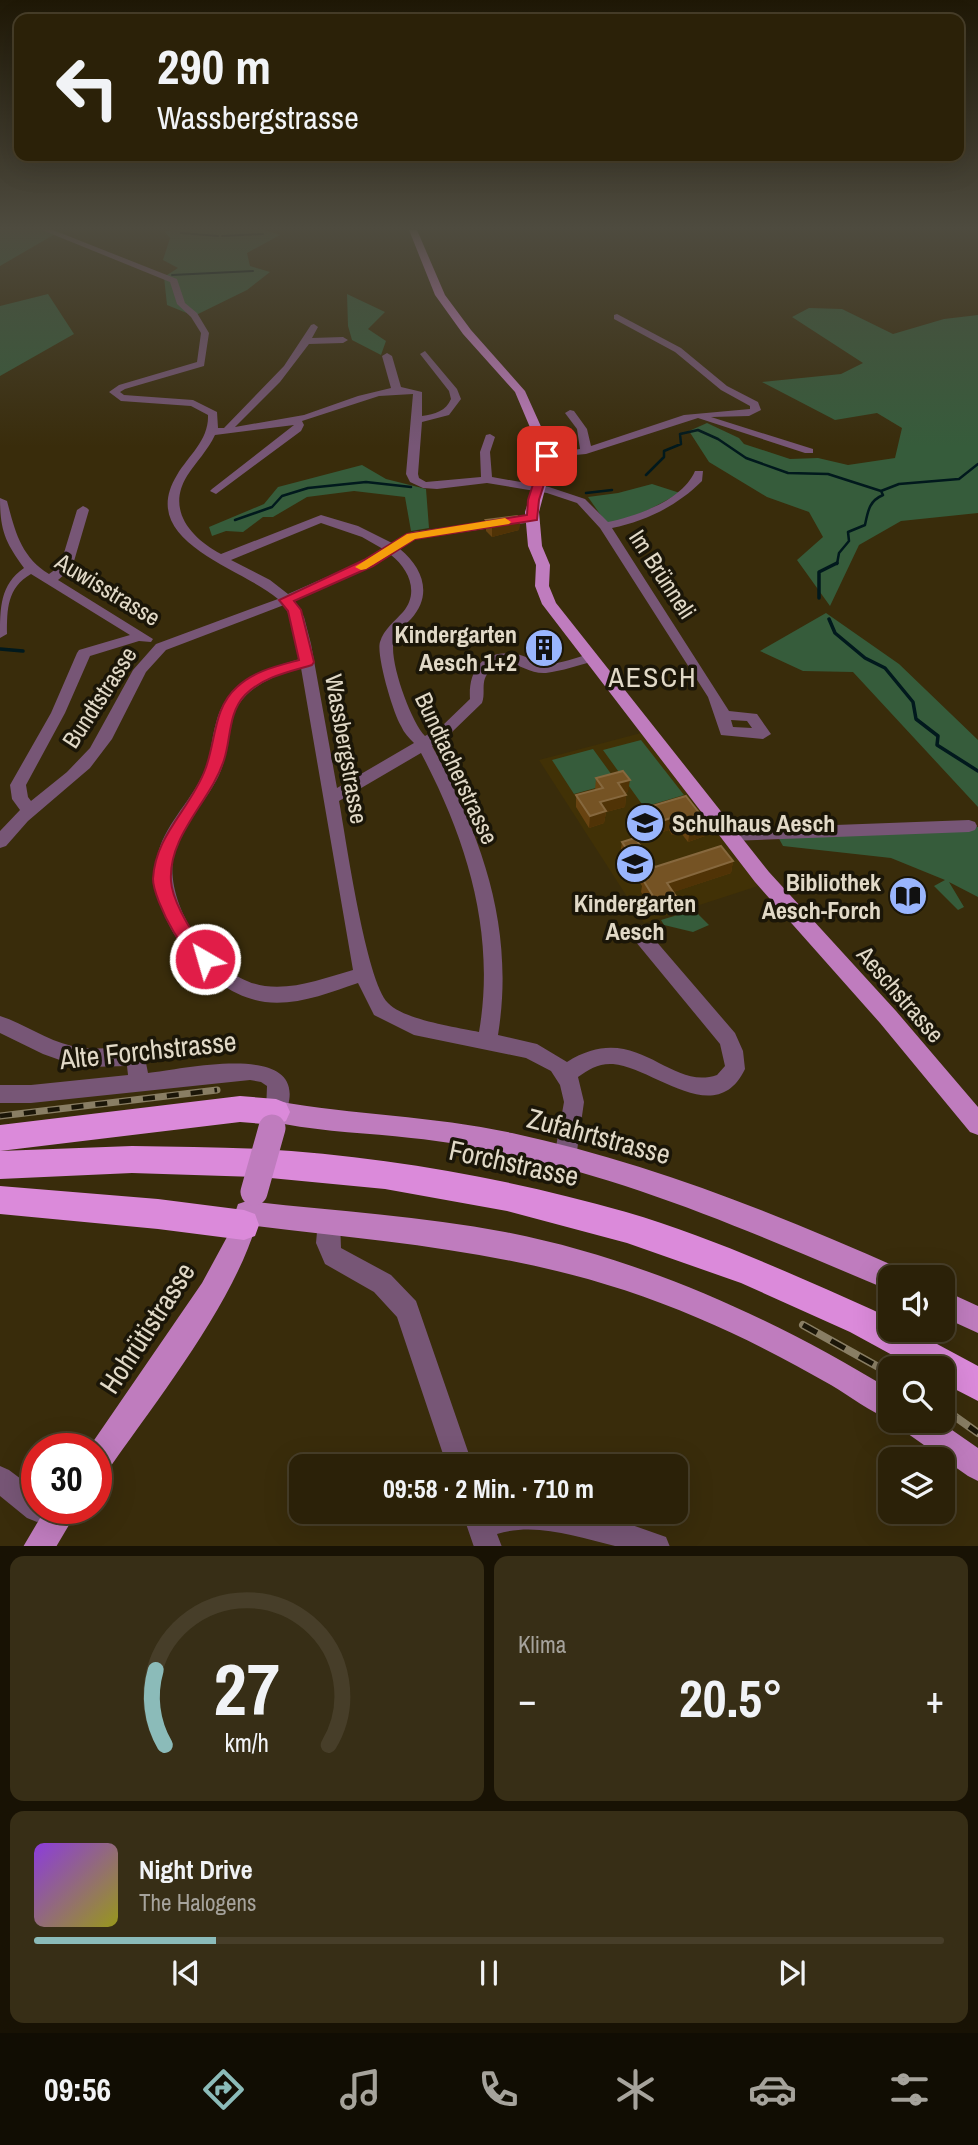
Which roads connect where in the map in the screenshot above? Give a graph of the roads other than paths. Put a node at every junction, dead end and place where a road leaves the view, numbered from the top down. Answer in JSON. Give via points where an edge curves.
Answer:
{"nodes":[{"id":1,"x":180,"y":302,"type":"edge"},
{"id":2,"x":445,"y":302,"type":"edge"},
{"id":3,"x":617,"y":317,"type":"dead end"},
{"id":4,"x":314,"y":327,"type":"dead end"},
{"id":5,"x":343,"y":340,"type":"dead end"},
{"id":6,"x":307,"y":341,"type":"junction"},
{"id":7,"x":425,"y":354,"type":"dead end"},
{"id":8,"x":387,"y":356,"type":"dead end"},
{"id":9,"x":397,"y":391,"type":"junction"},
{"id":10,"x":768,"y":408,"type":"dead end"},
{"id":11,"x":756,"y":410,"type":"junction"},
{"id":12,"x":570,"y":413,"type":"dead end"},
{"id":13,"x":694,"y":416,"type":"junction"},
{"id":14,"x":296,"y":419,"type":"junction"},
{"id":15,"x":417,"y":419,"type":"junction"},
{"id":16,"x":229,"y":431,"type":"junction"},
{"id":17,"x":210,"y":432,"type":"junction"},
{"id":18,"x":490,"y":437,"type":"dead end"},
{"id":19,"x":586,"y":450,"type":"junction"},
{"id":20,"x":808,"y":451,"type":"dead end"},
{"id":21,"x":547,"y":456,"type":"junction"},
{"id":22,"x":699,"y":472,"type":"dead end"},
{"id":23,"x":487,"y":480,"type":"junction"},
{"id":24,"x":538,"y":488,"type":"junction"},
{"id":25,"x":216,"y":491,"type":"dead end"},
{"id":26,"x":1,"y":501,"type":"edge"},
{"id":27,"x":83,"y":510,"type":"dead end"},
{"id":28,"x":533,"y":518,"type":"junction"},
{"id":29,"x":605,"y":526,"type":"junction"},
{"id":30,"x":390,"y":548,"type":"junction"},
{"id":31,"x":222,"y":559,"type":"junction"},
{"id":32,"x":31,"y":569,"type":"junction"},
{"id":33,"x":49,"y":580,"type":"junction"},
{"id":34,"x":286,"y":600,"type":"junction"},
{"id":35,"x":0,"y":634,"type":"edge"},
{"id":36,"x":141,"y":636,"type":"junction"},
{"id":37,"x":161,"y":647,"type":"junction"},
{"id":38,"x":590,"y":659,"type":"junction"},
{"id":39,"x":307,"y":662,"type":"junction"},
{"id":40,"x":723,"y":715,"type":"dead end"},
{"id":41,"x":424,"y":744,"type":"junction"},
{"id":42,"x":330,"y":799,"type":"junction"},
{"id":43,"x":29,"y":808,"type":"junction"},
{"id":44,"x":969,"y":827,"type":"dead end"},
{"id":45,"x":729,"y":835,"type":"junction"},
{"id":46,"x":0,"y":842,"type":"edge"},
{"id":47,"x":637,"y":931,"type":"dead end"},
{"id":48,"x":363,"y":974,"type":"junction"},
{"id":49,"x":0,"y":1024,"type":"edge"},
{"id":50,"x":487,"y":1041,"type":"junction"},
{"id":51,"x":566,"y":1074,"type":"junction"},
{"id":52,"x":139,"y":1082,"type":"junction"},
{"id":53,"x":0,"y":1094,"type":"edge"},
{"id":54,"x":274,"y":1120,"type":"junction"},
{"id":55,"x":978,"y":1124,"type":"edge"},
{"id":56,"x":0,"y":1138,"type":"edge"},
{"id":57,"x":0,"y":1155,"type":"edge"},
{"id":58,"x":565,"y":1158,"type":"junction"},
{"id":59,"x":0,"y":1165,"type":"edge"},
{"id":60,"x":0,"y":1200,"type":"edge"},
{"id":61,"x":248,"y":1210,"type":"junction"},
{"id":62,"x":329,"y":1222,"type":"junction"},
{"id":63,"x":878,"y":1272,"type":"edge"},
{"id":64,"x":955,"y":1309,"type":"edge"},
{"id":65,"x":878,"y":1318,"type":"edge"},
{"id":66,"x":978,"y":1320,"type":"edge"},
{"id":67,"x":926,"y":1342,"type":"edge"},
{"id":68,"x":978,"y":1371,"type":"edge"},
{"id":69,"x":978,"y":1384,"type":"edge"},
{"id":70,"x":878,"y":1398,"type":"edge"},
{"id":71,"x":931,"y":1433,"type":"edge"},
{"id":72,"x":112,"y":1440,"type":"edge"},
{"id":73,"x":456,"y":1454,"type":"edge"},
{"id":74,"x":978,"y":1466,"type":"edge"},
{"id":75,"x":0,"y":1479,"type":"edge"},
{"id":76,"x":21,"y":1497,"type":"edge"},
{"id":77,"x":482,"y":1528,"type":"edge"},
{"id":78,"x":656,"y":1546,"type":"edge"}],
"edges":[{"from":1,"to":17,"type":"street","via":[[205,333],[201,364],[114,392],[121,398],[202,405],[215,418]]},
{"from":2,"to":21,"type":"main road","via":[[524,398]]},
{"from":3,"to":11,"type":"street","via":[[678,350],[724,387],[754,404]]},
{"from":4,"to":6,"type":"street"},
{"from":5,"to":6,"type":"street"},
{"from":6,"to":16,"type":"street","via":[[284,375]]},
{"from":7,"to":15,"type":"street","via":[[456,399],[444,414]]},
{"from":8,"to":9,"type":"street"},
{"from":9,"to":14,"type":"street"},
{"from":9,"to":15,"type":"street","via":[[417,392]]},
{"from":10,"to":11,"type":"street"},
{"from":11,"to":13,"type":"street"},
{"from":12,"to":19,"type":"street","via":[[582,429]]},
{"from":13,"to":19,"type":"street"},
{"from":13,"to":20,"type":"street"},
{"from":14,"to":16,"type":"street"},
{"from":14,"to":25,"type":"street","via":[[298,429]]},
{"from":15,"to":23,"type":"street","name":"Im Brünneli","via":[[414,480],[438,486]]},
{"from":16,"to":17,"type":"street"},
{"from":17,"to":31,"type":"street","via":[[175,485],[172,506],[190,538]]},
{"from":18,"to":23,"type":"street","via":[[484,459]]},
{"from":19,"to":21,"type":"street"},
{"from":21,"to":24,"type":"main road","name":"Aeschstrasse"},
{"from":22,"to":29,"type":"street","via":[[682,496],[622,524]]},
{"from":23,"to":24,"type":"street","name":"Im Brünneli"},
{"from":24,"to":28,"type":"main road","name":"Aeschstrasse"},
{"from":24,"to":29,"type":"street","name":"Im Brünneli","via":[[581,501]]},
{"from":26,"to":32,"type":"street","name":"Auwisstrasse","via":[[12,543]]},
{"from":27,"to":33,"type":"street","via":[[66,568]]},
{"from":28,"to":30,"type":"street","name":"Bundtstrasse","via":[[412,536]]},
{"from":28,"to":38,"type":"main road","name":"Aeschstrasse","via":[[544,594]]},
{"from":29,"to":40,"type":"street","name":"Im Brünneli"},
{"from":30,"to":31,"type":"street","name":"Bundtacherstrasse","via":[[366,533],[322,519]]},
{"from":30,"to":34,"type":"street","name":"Bundtstrasse","via":[[369,563]]},
{"from":30,"to":41,"type":"street","name":"Bundtacherstrasse","via":[[414,576],[418,595],[411,613],[389,634],[386,649],[408,726]]},
{"from":31,"to":34,"type":"street"},
{"from":32,"to":33,"type":"street","name":"Auwisstrasse"},
{"from":32,"to":35,"type":"street","name":"Auwisstrasse","via":[[6,586]]},
{"from":33,"to":36,"type":"street","name":"Auwisstrasse"},
{"from":34,"to":37,"type":"street","name":"Bundtstrasse"},
{"from":34,"to":39,"type":"street","name":"Wassbergstrasse","via":[[295,610]]},
{"from":36,"to":37,"type":"street","name":"Auwisstrasse"},
{"from":36,"to":43,"type":"street","via":[[96,648],[81,657],[58,713],[18,785],[20,799]]},
{"from":37,"to":43,"type":"street","name":"Bundtstrasse","via":[[134,677],[95,752]]},
{"from":38,"to":41,"type":"street","via":[[543,669],[514,658],[496,659],[476,681],[477,701],[458,721]]},
{"from":38,"to":45,"type":"main road","name":"Aeschstrasse"},
{"from":39,"to":42,"type":"street","name":"Wassbergstrasse"},
{"from":39,"to":48,"type":"street","via":[[255,680],[228,708],[212,774],[171,841],[162,881],[190,943],[236,987],[263,995],[298,993]]},
{"from":41,"to":42,"type":"street"},
{"from":41,"to":50,"type":"street","name":"Bundtacherstrasse","via":[[475,858],[488,901],[495,982]]},
{"from":42,"to":48,"type":"street","name":"Wassbergstrasse"},
{"from":43,"to":46,"type":"street","name":"Bundtstrasse"},
{"from":44,"to":45,"type":"street"},
{"from":45,"to":55,"type":"main road","name":"Aeschstrasse"},
{"from":47,"to":51,"type":"street","via":[[727,1039],[735,1069],[724,1082],[703,1087],[615,1055],[590,1059]]},
{"from":48,"to":50,"type":"street","name":"Wassbergstrasse","via":[[381,1010],[421,1029]]},
{"from":49,"to":52,"type":"street","via":[[65,1054],[137,1059]]},
{"from":50,"to":51,"type":"street","name":"Wassbergstrasse","via":[[541,1053]]},
{"from":51,"to":58,"type":"street","via":[[574,1102]]},
{"from":52,"to":53,"type":"street","name":"Alte Forchstrasse"},
{"from":52,"to":54,"type":"street","name":"Alte Forchstrasse","via":[[263,1072],[278,1086]]},
{"from":54,"to":56,"type":"highway","via":[[240,1108]]},
{"from":54,"to":58,"type":"main road","name":"Zufahrtstrasse","via":[[456,1133]]},
{"from":54,"to":61,"type":"main road","name":"Alte Forchstrasse","bridge":true},
{"from":57,"to":65,"type":"highway","name":"Forchstrasse","via":[[232,1151],[389,1164],[476,1178],[590,1205],[693,1237]]},
{"from":58,"to":63,"type":"main road","name":"Zufahrtstrasse","via":[[689,1194]]},
{"from":59,"to":69,"type":"highway","name":"Forchstrasse","via":[[156,1160],[265,1163],[384,1174],[528,1200],[646,1233],[747,1269],[860,1321]]},
{"from":60,"to":61,"type":"highway","via":[[158,1214]]},
{"from":61,"to":62,"type":"main road"},
{"from":61,"to":72,"type":"main road","name":"Hohrütistrasse","via":[[230,1259],[199,1313]]},
{"from":62,"to":70,"type":"main road","via":[[507,1245],[579,1263],[684,1299],[758,1331]]},
{"from":62,"to":73,"type":"street","via":[[329,1252],[394,1291],[407,1310]]},
{"from":64,"to":66,"type":"main road"},
{"from":67,"to":68,"type":"highway"},
{"from":71,"to":74,"type":"main road"},
{"from":75,"to":76,"type":"street"},
{"from":77,"to":78,"type":"street","via":[[511,1517],[533,1516],[598,1525]]}]}
